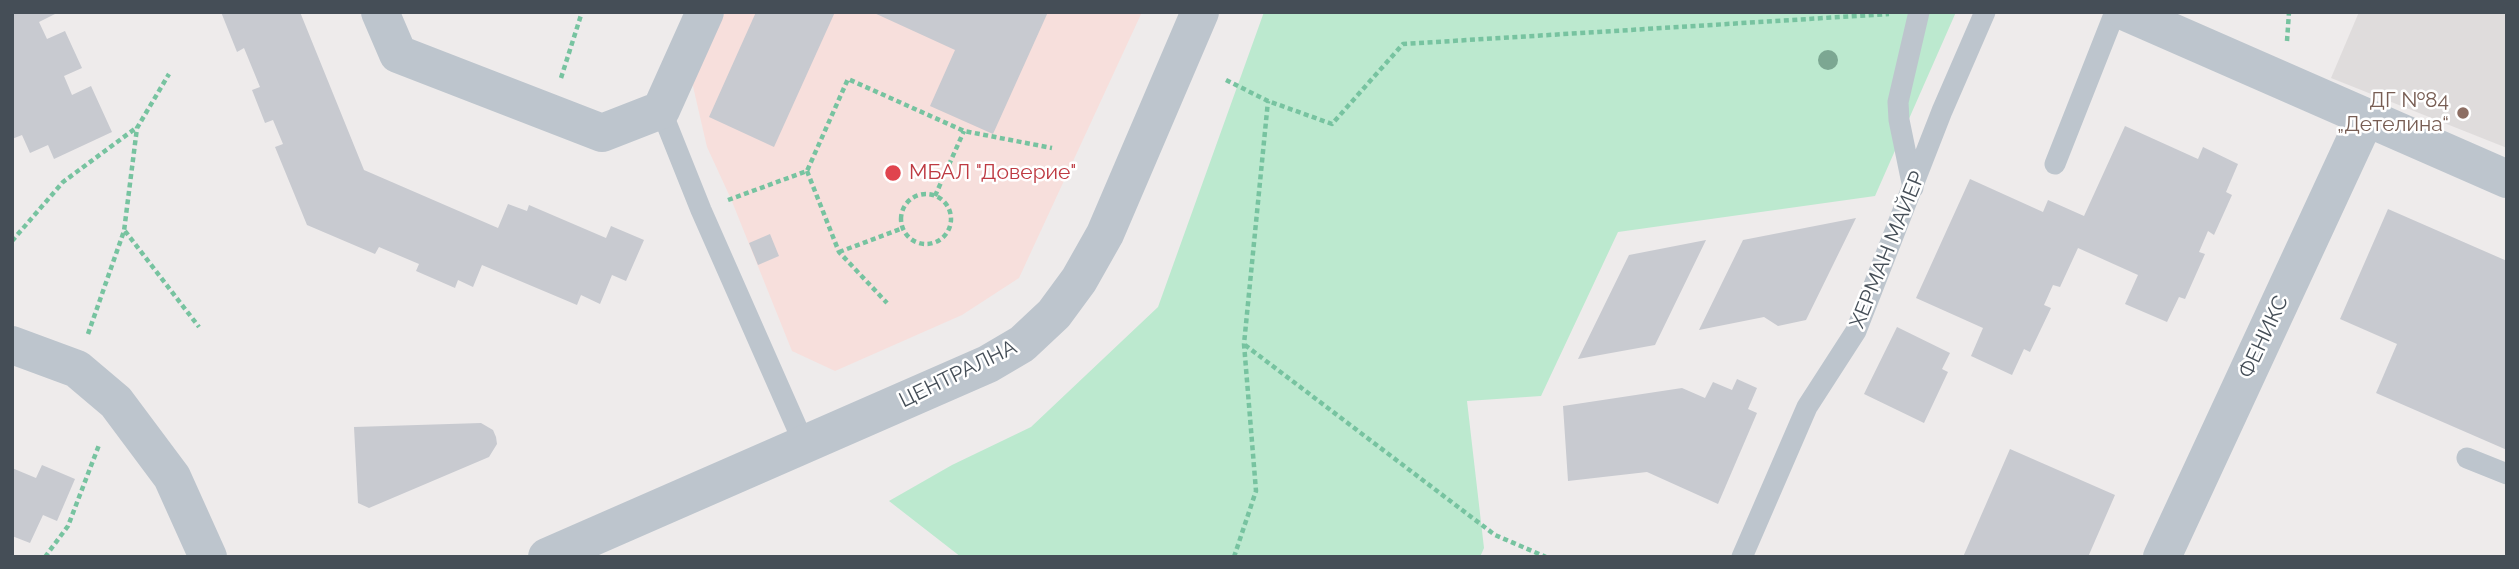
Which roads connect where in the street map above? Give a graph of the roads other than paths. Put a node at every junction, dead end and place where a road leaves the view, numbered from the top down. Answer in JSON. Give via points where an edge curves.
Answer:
{"nodes":[{"id":1,"x":380,"y":12,"type":"edge"},
{"id":2,"x":705,"y":12,"type":"edge"},
{"id":3,"x":1200,"y":12,"type":"edge"},
{"id":4,"x":1919,"y":12,"type":"edge"},
{"id":5,"x":1985,"y":12,"type":"edge"},
{"id":6,"x":2115,"y":12,"type":"edge"},
{"id":7,"x":2126,"y":12,"type":"edge"},
{"id":8,"x":661,"y":110,"type":"junction"},
{"id":9,"x":2366,"y":117,"type":"junction"},
{"id":10,"x":2056,"y":164,"type":"dead end"},
{"id":11,"x":2507,"y":179,"type":"edge"},
{"id":12,"x":1913,"y":191,"type":"junction"},
{"id":13,"x":12,"y":345,"type":"edge"},
{"id":14,"x":805,"y":446,"type":"junction"},
{"id":15,"x":2467,"y":458,"type":"dead end"},
{"id":16,"x":2507,"y":474,"type":"edge"},
{"id":17,"x":208,"y":557,"type":"edge"},
{"id":18,"x":547,"y":557,"type":"edge"},
{"id":19,"x":1742,"y":557,"type":"edge"},
{"id":20,"x":2162,"y":557,"type":"edge"}],
"edges":[{"from":1,"to":8,"type":"street","via":[[398,54],[602,133]]},
{"from":2,"to":8,"type":"street"},
{"from":3,"to":14,"type":"street","name":"ЦЕНТРАЛНА","via":[[1105,234],[1054,314],[1021,344],[988,364]]},
{"from":4,"to":12,"type":"lane","via":[[1898,102]]},
{"from":5,"to":12,"type":"lane","name":"ХЕРМАН МАЙЕР"},
{"from":6,"to":10,"type":"lane"},
{"from":7,"to":9,"type":"street"},
{"from":8,"to":14,"type":"lane"},
{"from":9,"to":11,"type":"street"},
{"from":9,"to":20,"type":"street","name":"ФЕНИКС"},
{"from":12,"to":19,"type":"lane","name":"ХЕРМАН МАЙЕР","via":[[1856,331],[1807,407]]},
{"from":13,"to":17,"type":"street","via":[[76,369],[116,402],[172,477]]},
{"from":14,"to":18,"type":"street","name":"ЦЕНТРАЛНА"},
{"from":15,"to":16,"type":"lane"}]}
